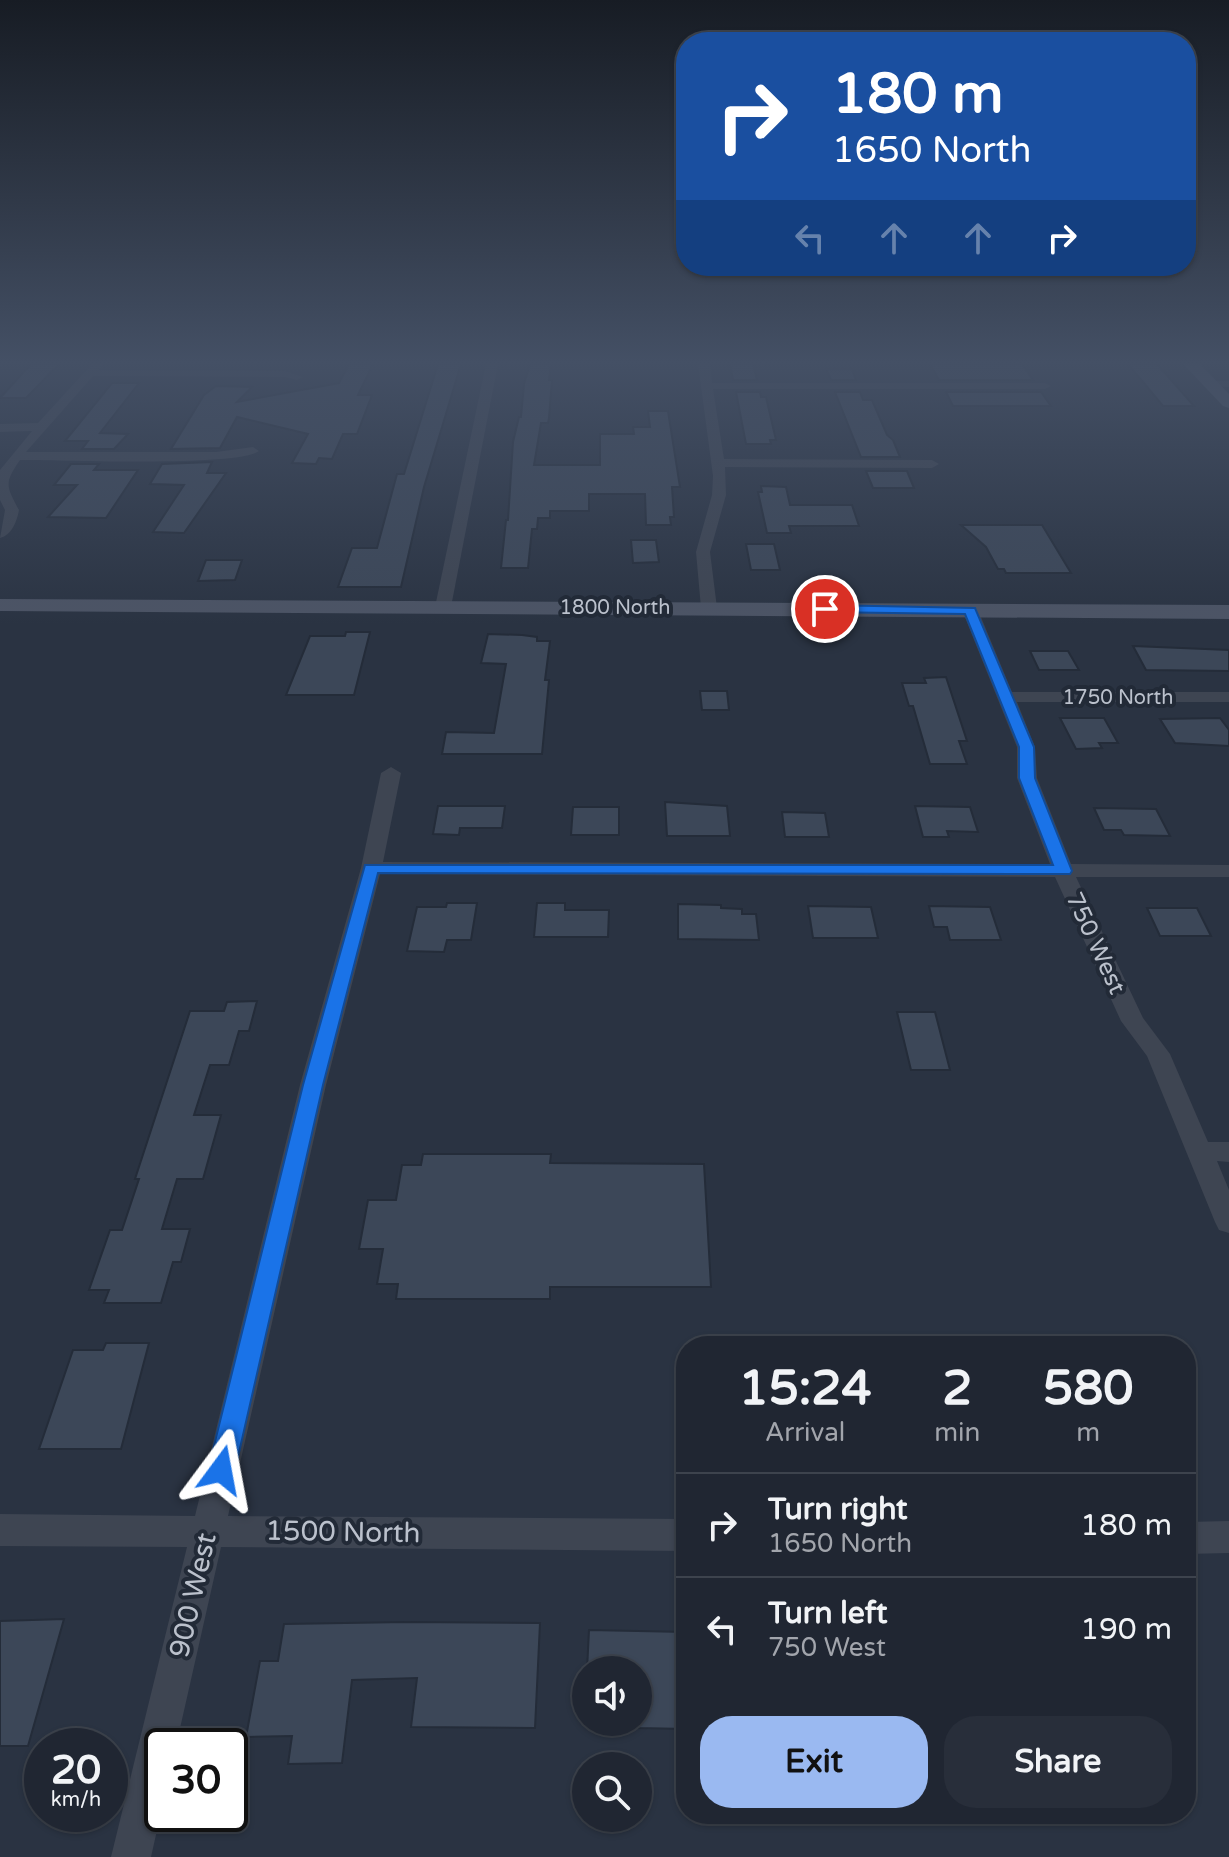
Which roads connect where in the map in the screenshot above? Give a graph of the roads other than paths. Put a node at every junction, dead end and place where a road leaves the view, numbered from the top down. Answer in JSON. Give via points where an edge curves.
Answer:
{"nodes":[{"id":1,"x":21,"y":451,"type":"edge"},
{"id":2,"x":253,"y":451,"type":"dead end"},
{"id":3,"x":475,"y":451,"type":"edge"},
{"id":4,"x":716,"y":451,"type":"edge"},
{"id":5,"x":16,"y":456,"type":"junction"},
{"id":6,"x":718,"y":463,"type":"junction"},
{"id":7,"x":932,"y":464,"type":"dead end"},
{"id":8,"x":0,"y":534,"type":"edge"},
{"id":9,"x":0,"y":605,"type":"edge"},
{"id":10,"x":443,"y":607,"type":"junction"},
{"id":11,"x":709,"y":608,"type":"junction"},
{"id":12,"x":970,"y":610,"type":"junction"},
{"id":13,"x":1229,"y":612,"type":"edge"},
{"id":14,"x":1007,"y":697,"type":"junction"},
{"id":15,"x":1229,"y":697,"type":"edge"},
{"id":16,"x":391,"y":773,"type":"dead end"},
{"id":17,"x":371,"y":868,"type":"junction"},
{"id":18,"x":1064,"y":871,"type":"junction"},
{"id":19,"x":1229,"y":871,"type":"edge"},
{"id":20,"x":1199,"y":1151,"type":"junction"},
{"id":21,"x":1229,"y":1152,"type":"edge"},
{"id":22,"x":1229,"y":1222,"type":"edge"},
{"id":23,"x":207,"y":1529,"type":"junction"},
{"id":24,"x":0,"y":1530,"type":"edge"},
{"id":25,"x":676,"y":1535,"type":"edge"},
{"id":26,"x":1229,"y":1537,"type":"edge"},
{"id":27,"x":1196,"y":1538,"type":"edge"},
{"id":28,"x":131,"y":1857,"type":"edge"}],
"edges":[{"from":1,"to":5,"type":"street"},
{"from":2,"to":5,"type":"street","via":[[216,456]]},
{"from":3,"to":10,"type":"street"},
{"from":4,"to":6,"type":"street"},
{"from":5,"to":8,"type":"street","via":[[1,478],[12,510]]},
{"from":6,"to":7,"type":"street"},
{"from":6,"to":11,"type":"street","via":[[719,495],[703,552]]},
{"from":9,"to":10,"type":"street","name":"1800 North"},
{"from":10,"to":11,"type":"street","name":"1800 North"},
{"from":11,"to":12,"type":"street","name":"1800 North"},
{"from":12,"to":13,"type":"street","name":"1800 North"},
{"from":12,"to":14,"type":"street","name":"750 West"},
{"from":14,"to":15,"type":"street","name":"1750 North"},
{"from":14,"to":18,"type":"street","name":"750 West","via":[[1026,747],[1027,778]]},
{"from":16,"to":17,"type":"street","name":"900 West"},
{"from":17,"to":18,"type":"street"},
{"from":17,"to":23,"type":"street","name":"900 West","via":[[313,1085]]},
{"from":18,"to":19,"type":"street"},
{"from":18,"to":20,"type":"street","name":"750 West","via":[[1133,1021],[1158,1054]]},
{"from":20,"to":21,"type":"street"},
{"from":20,"to":22,"type":"street","name":"750 West"},
{"from":23,"to":24,"type":"street","name":"1500 North"},
{"from":23,"to":25,"type":"street","name":"1500 North"},
{"from":23,"to":28,"type":"street","name":"900 West"},
{"from":26,"to":27,"type":"street"}]}
